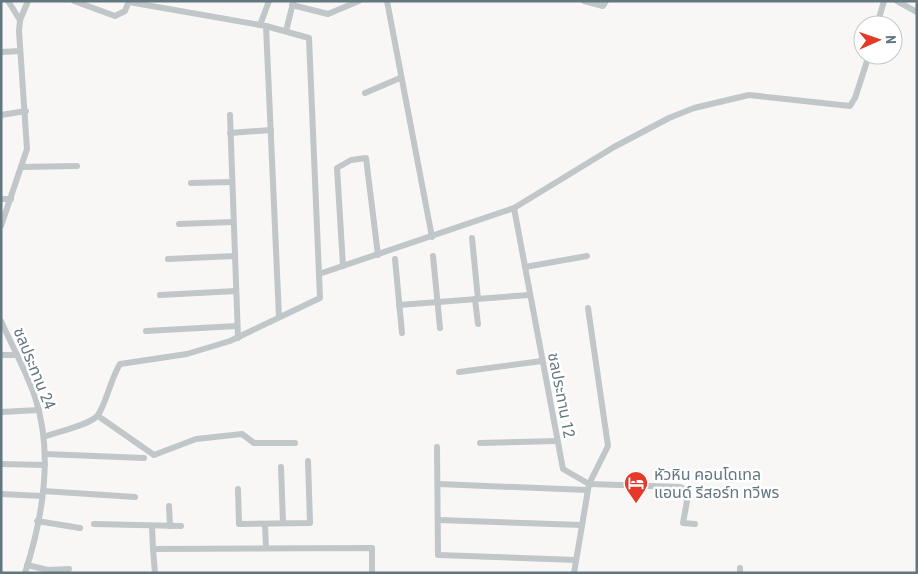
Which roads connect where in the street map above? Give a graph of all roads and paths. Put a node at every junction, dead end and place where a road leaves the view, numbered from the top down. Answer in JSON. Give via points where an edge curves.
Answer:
{"nodes":[{"id":1,"x":8,"y":1,"type":"edge"},
{"id":2,"x":28,"y":1,"type":"edge"},
{"id":3,"x":74,"y":1,"type":"edge"},
{"id":4,"x":269,"y":1,"type":"edge"},
{"id":5,"x":359,"y":1,"type":"edge"},
{"id":6,"x":386,"y":1,"type":"edge"},
{"id":7,"x":584,"y":1,"type":"edge"},
{"id":8,"x":606,"y":1,"type":"edge"},
{"id":9,"x":884,"y":1,"type":"edge"},
{"id":10,"x":897,"y":1,"type":"edge"},
{"id":11,"x":129,"y":2,"type":"edge"},
{"id":12,"x":293,"y":3,"type":"edge"},
{"id":13,"x":917,"y":12,"type":"edge"},
{"id":14,"x":880,"y":15,"type":"edge"},
{"id":15,"x":20,"y":20,"type":"junction"},
{"id":16,"x":263,"y":25,"type":"junction"},
{"id":17,"x":286,"y":31,"type":"junction"},
{"id":18,"x":20,"y":51,"type":"junction"},
{"id":19,"x":1,"y":52,"type":"edge"},
{"id":20,"x":867,"y":65,"type":"edge"},
{"id":21,"x":400,"y":78,"type":"junction"},
{"id":22,"x":365,"y":93,"type":"dead end"},
{"id":23,"x":26,"y":111,"type":"junction"},
{"id":24,"x":1,"y":115,"type":"edge"},
{"id":25,"x":230,"y":115,"type":"dead end"},
{"id":26,"x":271,"y":130,"type":"junction"},
{"id":27,"x":230,"y":133,"type":"junction"},
{"id":28,"x":77,"y":166,"type":"dead end"},
{"id":29,"x":21,"y":167,"type":"junction"},
{"id":30,"x":232,"y":182,"type":"junction"},
{"id":31,"x":191,"y":183,"type":"dead end"},
{"id":32,"x":1,"y":199,"type":"edge"},
{"id":33,"x":11,"y":200,"type":"junction"},
{"id":34,"x":514,"y":208,"type":"junction"},
{"id":35,"x":233,"y":222,"type":"junction"},
{"id":36,"x":179,"y":224,"type":"dead end"},
{"id":37,"x":1,"y":226,"type":"edge"},
{"id":38,"x":432,"y":237,"type":"junction"},
{"id":39,"x":472,"y":238,"type":"dead end"},
{"id":40,"x":378,"y":255,"type":"junction"},
{"id":41,"x":235,"y":256,"type":"junction"},
{"id":42,"x":433,"y":256,"type":"dead end"},
{"id":43,"x":587,"y":256,"type":"dead end"},
{"id":44,"x":168,"y":259,"type":"dead end"},
{"id":45,"x":395,"y":259,"type":"dead end"},
{"id":46,"x":343,"y":266,"type":"junction"},
{"id":47,"x":524,"y":267,"type":"junction"},
{"id":48,"x":319,"y":274,"type":"junction"},
{"id":49,"x":236,"y":291,"type":"junction"},
{"id":50,"x":160,"y":294,"type":"dead end"},
{"id":51,"x":529,"y":295,"type":"junction"},
{"id":52,"x":476,"y":299,"type":"junction"},
{"id":53,"x":437,"y":302,"type":"junction"},
{"id":54,"x":399,"y":305,"type":"junction"},
{"id":55,"x":588,"y":308,"type":"dead end"},
{"id":56,"x":278,"y":317,"type":"junction"},
{"id":57,"x":2,"y":324,"type":"edge"},
{"id":58,"x":478,"y":324,"type":"dead end"},
{"id":59,"x":237,"y":326,"type":"junction"},
{"id":60,"x":440,"y":328,"type":"dead end"},
{"id":61,"x":146,"y":331,"type":"dead end"},
{"id":62,"x":402,"y":333,"type":"dead end"},
{"id":63,"x":238,"y":338,"type":"junction"},
{"id":64,"x":1,"y":355,"type":"edge"},
{"id":65,"x":17,"y":355,"type":"junction"},
{"id":66,"x":542,"y":361,"type":"junction"},
{"id":67,"x":459,"y":372,"type":"dead end"},
{"id":68,"x":39,"y":410,"type":"junction"},
{"id":69,"x":1,"y":412,"type":"edge"},
{"id":70,"x":98,"y":416,"type":"junction"},
{"id":71,"x":44,"y":437,"type":"junction"},
{"id":72,"x":557,"y":441,"type":"junction"},
{"id":73,"x":295,"y":443,"type":"dead end"},
{"id":74,"x":480,"y":443,"type":"dead end"},
{"id":75,"x":437,"y":447,"type":"dead end"},
{"id":76,"x":45,"y":454,"type":"junction"},
{"id":77,"x":144,"y":458,"type":"dead end"},
{"id":78,"x":308,"y":461,"type":"dead end"},
{"id":79,"x":1,"y":464,"type":"edge"},
{"id":80,"x":46,"y":465,"type":"junction"},
{"id":81,"x":280,"y":467,"type":"dead end"},
{"id":82,"x":438,"y":484,"type":"junction"},
{"id":83,"x":588,"y":487,"type":"junction"},
{"id":84,"x":238,"y":489,"type":"dead end"},
{"id":85,"x":43,"y":493,"type":"junction"},
{"id":86,"x":1,"y":494,"type":"edge"},
{"id":87,"x":135,"y":497,"type":"dead end"},
{"id":88,"x":169,"y":506,"type":"dead end"},
{"id":89,"x":439,"y":520,"type":"junction"},
{"id":90,"x":37,"y":521,"type":"junction"},
{"id":91,"x":283,"y":523,"type":"junction"},
{"id":92,"x":94,"y":524,"type":"dead end"},
{"id":93,"x":265,"y":524,"type":"junction"},
{"id":94,"x":695,"y":524,"type":"dead end"},
{"id":95,"x":582,"y":525,"type":"junction"},
{"id":96,"x":170,"y":526,"type":"junction"},
{"id":97,"x":181,"y":526,"type":"dead end"},
{"id":98,"x":152,"y":527,"type":"junction"},
{"id":99,"x":80,"y":528,"type":"dead end"},
{"id":100,"x":266,"y":548,"type":"junction"},
{"id":101,"x":153,"y":549,"type":"junction"},
{"id":102,"x":576,"y":560,"type":"junction"},
{"id":103,"x":27,"y":566,"type":"junction"},
{"id":104,"x":69,"y":569,"type":"dead end"},
{"id":105,"x":25,"y":573,"type":"edge"},
{"id":106,"x":155,"y":573,"type":"edge"},
{"id":107,"x":372,"y":573,"type":"edge"},
{"id":108,"x":574,"y":573,"type":"edge"}],
"edges":[{"from":1,"to":15,"type":"street"},
{"from":2,"to":15,"type":"street"},
{"from":3,"to":11,"type":"street","via":[[115,16],[122,14]]},
{"from":4,"to":16,"type":"street"},
{"from":5,"to":12,"type":"street","via":[[328,14]]},
{"from":6,"to":21,"type":"street"},
{"from":7,"to":8,"type":"street","via":[[603,6]]},
{"from":9,"to":14,"type":"street"},
{"from":10,"to":13,"type":"street"},
{"from":11,"to":16,"type":"street"},
{"from":12,"to":17,"type":"street"},
{"from":15,"to":18,"type":"street"},
{"from":16,"to":17,"type":"street"},
{"from":16,"to":26,"type":"street"},
{"from":17,"to":48,"type":"street","via":[[309,38]]},
{"from":18,"to":19,"type":"street"},
{"from":18,"to":23,"type":"street"},
{"from":20,"to":34,"type":"street","via":[[850,106],[748,95],[694,108],[614,147]]},
{"from":21,"to":22,"type":"street"},
{"from":21,"to":38,"type":"street"},
{"from":23,"to":24,"type":"street"},
{"from":23,"to":29,"type":"street","via":[[27,149]]},
{"from":25,"to":27,"type":"street"},
{"from":26,"to":27,"type":"street"},
{"from":26,"to":56,"type":"street"},
{"from":27,"to":30,"type":"street"},
{"from":28,"to":29,"type":"street"},
{"from":29,"to":33,"type":"street"},
{"from":30,"to":31,"type":"street"},
{"from":30,"to":35,"type":"street"},
{"from":32,"to":33,"type":"street"},
{"from":33,"to":37,"type":"street"},
{"from":34,"to":38,"type":"street"},
{"from":34,"to":47,"type":"street","name":"ชลประทาน 12"},
{"from":35,"to":36,"type":"street"},
{"from":35,"to":41,"type":"street"},
{"from":38,"to":40,"type":"street"},
{"from":39,"to":52,"type":"street"},
{"from":40,"to":46,"type":"street"},
{"from":40,"to":46,"type":"street","via":[[366,158],[361,157],[337,168]]},
{"from":41,"to":44,"type":"street"},
{"from":41,"to":49,"type":"street"},
{"from":42,"to":53,"type":"street"},
{"from":43,"to":47,"type":"street"},
{"from":45,"to":54,"type":"street"},
{"from":46,"to":48,"type":"street"},
{"from":47,"to":51,"type":"street","name":"ชลประทาน 12"},
{"from":48,"to":56,"type":"street","via":[[320,298]]},
{"from":49,"to":50,"type":"street"},
{"from":49,"to":59,"type":"street"},
{"from":51,"to":52,"type":"street"},
{"from":51,"to":66,"type":"street","name":"ชลประทาน 12"},
{"from":52,"to":53,"type":"street"},
{"from":52,"to":58,"type":"street"},
{"from":53,"to":54,"type":"street"},
{"from":53,"to":60,"type":"street"},
{"from":54,"to":62,"type":"street"},
{"from":55,"to":83,"type":"street","via":[[608,446]]},
{"from":56,"to":63,"type":"street"},
{"from":57,"to":65,"type":"street","name":"ชลประทาน 24"},
{"from":59,"to":61,"type":"street"},
{"from":59,"to":63,"type":"street"},
{"from":63,"to":70,"type":"street","via":[[187,354],[120,364],[112,376]]},
{"from":64,"to":65,"type":"street"},
{"from":65,"to":68,"type":"street","name":"ชลประทาน 24"},
{"from":66,"to":67,"type":"street"},
{"from":66,"to":72,"type":"street","name":"ชลประทาน 12"},
{"from":68,"to":69,"type":"street"},
{"from":68,"to":71,"type":"street","name":"ชลประทาน 24"},
{"from":70,"to":71,"type":"street"},
{"from":70,"to":73,"type":"street","via":[[154,455],[196,439],[242,434],[254,443]]},
{"from":71,"to":76,"type":"street","name":"ชลประทาน 24"},
{"from":72,"to":74,"type":"street"},
{"from":72,"to":83,"type":"street","name":"ชลประทาน 12","via":[[563,469]]},
{"from":75,"to":82,"type":"street"},
{"from":76,"to":77,"type":"street"},
{"from":76,"to":80,"type":"street","name":"ชลประทาน 24"},
{"from":78,"to":91,"type":"street","via":[[310,523]]},
{"from":79,"to":80,"type":"street"},
{"from":80,"to":85,"type":"street","name":"ชลประทาน 24"},
{"from":81,"to":91,"type":"street"},
{"from":82,"to":83,"type":"street"},
{"from":82,"to":89,"type":"street"},
{"from":83,"to":94,"type":"street","via":[[680,487],[687,497],[683,523]]},
{"from":83,"to":95,"type":"street"},
{"from":84,"to":93,"type":"street","via":[[239,524]]},
{"from":85,"to":86,"type":"street"},
{"from":85,"to":87,"type":"street"},
{"from":85,"to":90,"type":"street","name":"ชลประทาน 24"},
{"from":88,"to":96,"type":"street"},
{"from":89,"to":95,"type":"street"},
{"from":89,"to":102,"type":"street","via":[[438,555]]},
{"from":90,"to":99,"type":"street"},
{"from":90,"to":103,"type":"street","name":"ชลประทาน 24"},
{"from":91,"to":93,"type":"street"},
{"from":92,"to":98,"type":"street"},
{"from":93,"to":100,"type":"street"},
{"from":95,"to":102,"type":"street"},
{"from":96,"to":97,"type":"street"},
{"from":96,"to":98,"type":"street"},
{"from":98,"to":101,"type":"street"},
{"from":100,"to":101,"type":"street"},
{"from":100,"to":107,"type":"street","via":[[372,548]]},
{"from":101,"to":106,"type":"street"},
{"from":102,"to":108,"type":"street"},
{"from":103,"to":104,"type":"street"},
{"from":103,"to":105,"type":"street","name":"ชลประทาน 24"}]}
